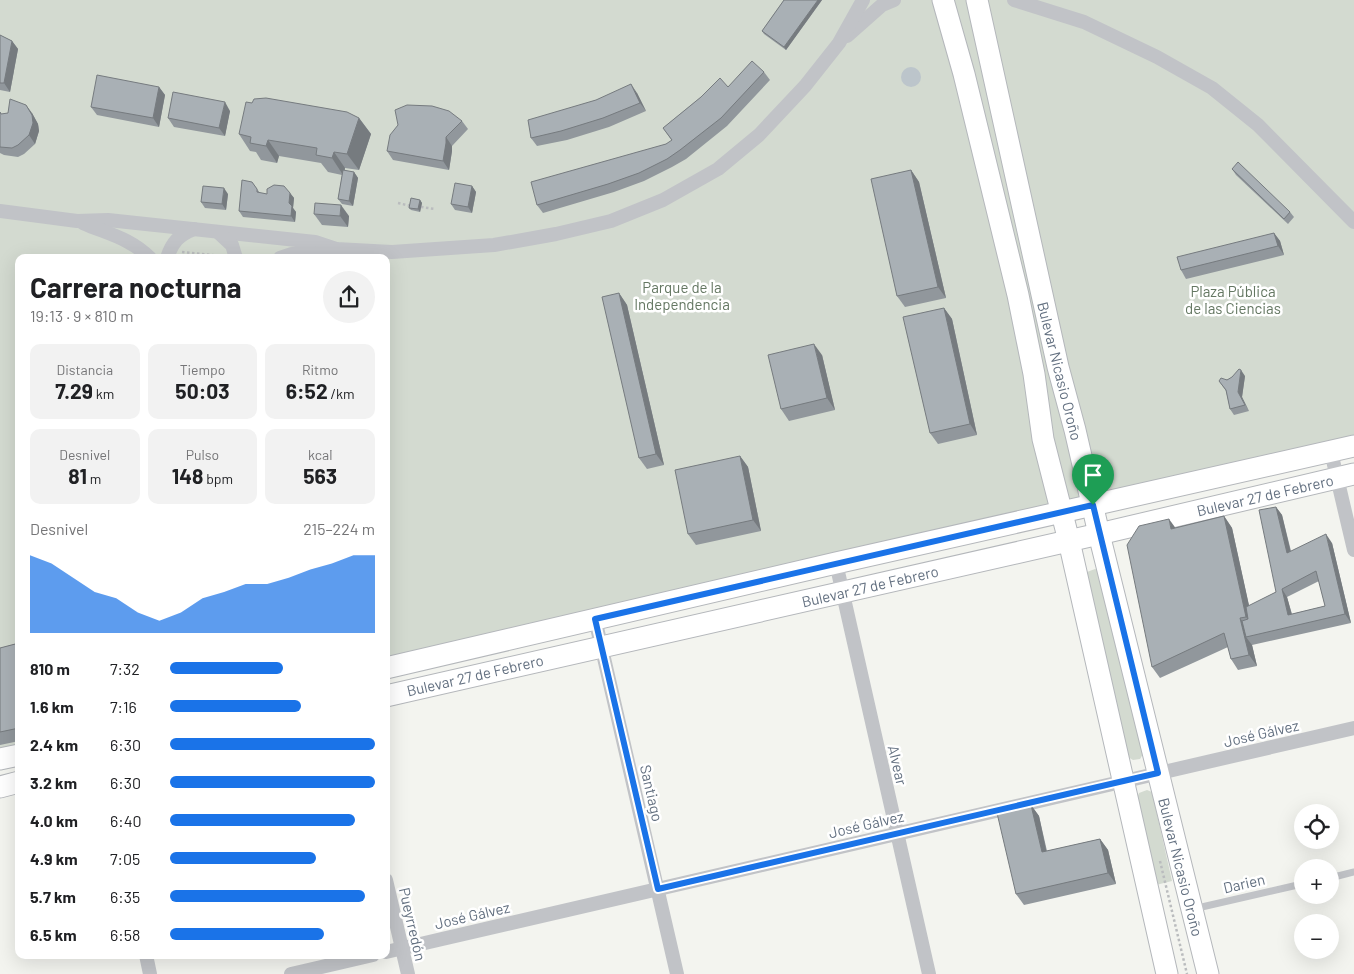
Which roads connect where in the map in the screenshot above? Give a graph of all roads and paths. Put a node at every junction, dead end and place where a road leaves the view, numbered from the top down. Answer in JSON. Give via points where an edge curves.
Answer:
{"nodes":[{"id":1,"x":864,"y":0,"type":"edge"},
{"id":2,"x":894,"y":0,"type":"edge"},
{"id":3,"x":943,"y":0,"type":"edge"},
{"id":4,"x":977,"y":0,"type":"edge"},
{"id":5,"x":1019,"y":1,"type":"edge"},
{"id":6,"x":839,"y":43,"type":"junction"},
{"id":7,"x":398,"y":203,"type":"dead end"},
{"id":8,"x":412,"y":206,"type":"edge"},
{"id":9,"x":421,"y":207,"type":"edge"},
{"id":10,"x":435,"y":209,"type":"dead end"},
{"id":11,"x":0,"y":211,"type":"edge"},
{"id":12,"x":78,"y":220,"type":"junction"},
{"id":13,"x":1354,"y":222,"type":"edge"},
{"id":14,"x":194,"y":230,"type":"junction"},
{"id":15,"x":218,"y":232,"type":"junction"},
{"id":16,"x":336,"y":249,"type":"junction"},
{"id":17,"x":146,"y":254,"type":"edge"},
{"id":18,"x":173,"y":254,"type":"edge"},
{"id":19,"x":230,"y":254,"type":"edge"},
{"id":20,"x":292,"y":254,"type":"edge"},
{"id":21,"x":314,"y":254,"type":"edge"},
{"id":22,"x":314,"y":254,"type":"edge"},
{"id":23,"x":1354,"y":446,"type":"edge"},
{"id":24,"x":1331,"y":452,"type":"junction"},
{"id":25,"x":1346,"y":476,"type":"edge"},
{"id":26,"x":1093,"y":505,"type":"junction"},
{"id":27,"x":1062,"y":512,"type":"junction"},
{"id":28,"x":1099,"y":534,"type":"junction"},
{"id":29,"x":1069,"y":541,"type":"junction"},
{"id":30,"x":1354,"y":550,"type":"edge"},
{"id":31,"x":836,"y":563,"type":"junction"},
{"id":32,"x":842,"y":592,"type":"junction"},
{"id":33,"x":595,"y":619,"type":"junction"},
{"id":34,"x":601,"y":646,"type":"junction"},
{"id":35,"x":390,"y":667,"type":"edge"},
{"id":36,"x":390,"y":695,"type":"edge"},
{"id":37,"x":1354,"y":728,"type":"edge"},
{"id":38,"x":15,"y":756,"type":"edge"},
{"id":39,"x":0,"y":759,"type":"edge"},
{"id":40,"x":1158,"y":773,"type":"junction"},
{"id":41,"x":1123,"y":781,"type":"junction"},
{"id":42,"x":15,"y":783,"type":"edge"},
{"id":43,"x":0,"y":787,"type":"edge"},
{"id":44,"x":897,"y":834,"type":"junction"},
{"id":45,"x":1354,"y":872,"type":"edge"},
{"id":46,"x":1339,"y":876,"type":"edge"},
{"id":47,"x":1294,"y":886,"type":"edge"},
{"id":48,"x":658,"y":889,"type":"junction"},
{"id":49,"x":390,"y":897,"type":"edge"},
{"id":50,"x":1192,"y":909,"type":"junction"},
{"id":51,"x":402,"y":948,"type":"junction"},
{"id":52,"x":390,"y":951,"type":"edge"},
{"id":53,"x":147,"y":959,"type":"edge"},
{"id":54,"x":356,"y":959,"type":"edge"},
{"id":55,"x":150,"y":974,"type":"edge"},
{"id":56,"x":291,"y":974,"type":"edge"},
{"id":57,"x":408,"y":974,"type":"edge"},
{"id":58,"x":677,"y":974,"type":"edge"},
{"id":59,"x":929,"y":974,"type":"edge"},
{"id":60,"x":1167,"y":974,"type":"edge"},
{"id":61,"x":1208,"y":974,"type":"edge"}],
"edges":[{"from":1,"to":6,"type":"street"},
{"from":2,"to":6,"type":"street","via":[[882,5]]},
{"from":3,"to":27,"type":"main road","name":"Bulevar Nicasio Oroño","via":[[1018,295],[1043,439]]},
{"from":4,"to":26,"type":"main road","name":"Bulevar Nicasio Oroño","via":[[1058,367]]},
{"from":5,"to":13,"type":"street","via":[[1084,22],[1212,88],[1258,125]]},
{"from":6,"to":16,"type":"street","via":[[806,86],[759,135],[718,169],[664,200],[611,221],[494,245],[392,252]]},
{"from":7,"to":8,"type":"path"},
{"from":9,"to":10,"type":"path"},
{"from":11,"to":12,"type":"street"},
{"from":12,"to":14,"type":"street","via":[[108,220]]},
{"from":12,"to":17,"type":"street","via":[[126,239]]},
{"from":14,"to":15,"type":"street"},
{"from":14,"to":18,"type":"street","via":[[184,233],[171,245]]},
{"from":15,"to":16,"type":"street","via":[[315,242]]},
{"from":15,"to":19,"type":"street","via":[[232,245]]},
{"from":16,"to":22,"type":"street"},
{"from":20,"to":21,"type":"street"},
{"from":23,"to":24,"type":"main road","name":"Bulevar 27 de Febrero"},
{"from":24,"to":25,"type":"street"},
{"from":24,"to":26,"type":"main road","name":"Bulevar 27 de Febrero"},
{"from":25,"to":28,"type":"main road","name":"Bulevar 27 de Febrero"},
{"from":25,"to":30,"type":"street"},
{"from":26,"to":27,"type":"main road","name":"Bulevar 27 de Febrero"},
{"from":26,"to":28,"type":"main road","name":"Bulevar Nicasio Oroño"},
{"from":27,"to":29,"type":"main road","name":"Bulevar Nicasio Oroño"},
{"from":27,"to":31,"type":"main road","name":"Bulevar 27 de Febrero"},
{"from":28,"to":29,"type":"main road","name":"Bulevar 27 de Febrero"},
{"from":28,"to":40,"type":"main road","name":"Bulevar Nicasio Oroño"},
{"from":29,"to":32,"type":"main road","name":"Bulevar 27 de Febrero"},
{"from":29,"to":41,"type":"main road","name":"Bulevar Nicasio Oroño"},
{"from":31,"to":32,"type":"street","name":"Alvear"},
{"from":31,"to":33,"type":"main road","name":"Bulevar 27 de Febrero"},
{"from":32,"to":34,"type":"main road","name":"Bulevar 27 de Febrero"},
{"from":32,"to":44,"type":"street","name":"Alvear"},
{"from":33,"to":34,"type":"street","name":"Santiago"},
{"from":33,"to":35,"type":"main road","name":"Bulevar 27 de Febrero"},
{"from":34,"to":36,"type":"main road","name":"Bulevar 27 de Febrero"},
{"from":34,"to":48,"type":"street","name":"Santiago"},
{"from":37,"to":40,"type":"street","name":"José Gálvez"},
{"from":38,"to":39,"type":"main road"},
{"from":40,"to":41,"type":"street","name":"José Gálvez"},
{"from":40,"to":50,"type":"main road","name":"Bulevar Nicasio Oroño"},
{"from":41,"to":44,"type":"street","name":"José Gálvez"},
{"from":41,"to":60,"type":"main road","name":"Bulevar Nicasio Oroño"},
{"from":42,"to":43,"type":"main road"},
{"from":44,"to":48,"type":"street","name":"José Gálvez"},
{"from":44,"to":59,"type":"street","name":"Alvear"},
{"from":45,"to":46,"type":"lane"},
{"from":47,"to":50,"type":"lane","name":"Darien"},
{"from":48,"to":51,"type":"street","name":"José Gálvez"},
{"from":48,"to":58,"type":"street","name":"Santiago"},
{"from":49,"to":51,"type":"street","name":"Pueyrredón"},
{"from":50,"to":61,"type":"main road","name":"Bulevar Nicasio Oroño"},
{"from":51,"to":52,"type":"street","name":"José Gálvez"},
{"from":51,"to":57,"type":"street","name":"Pueyrredón"},
{"from":53,"to":55,"type":"street"},
{"from":54,"to":56,"type":"street"}]}
